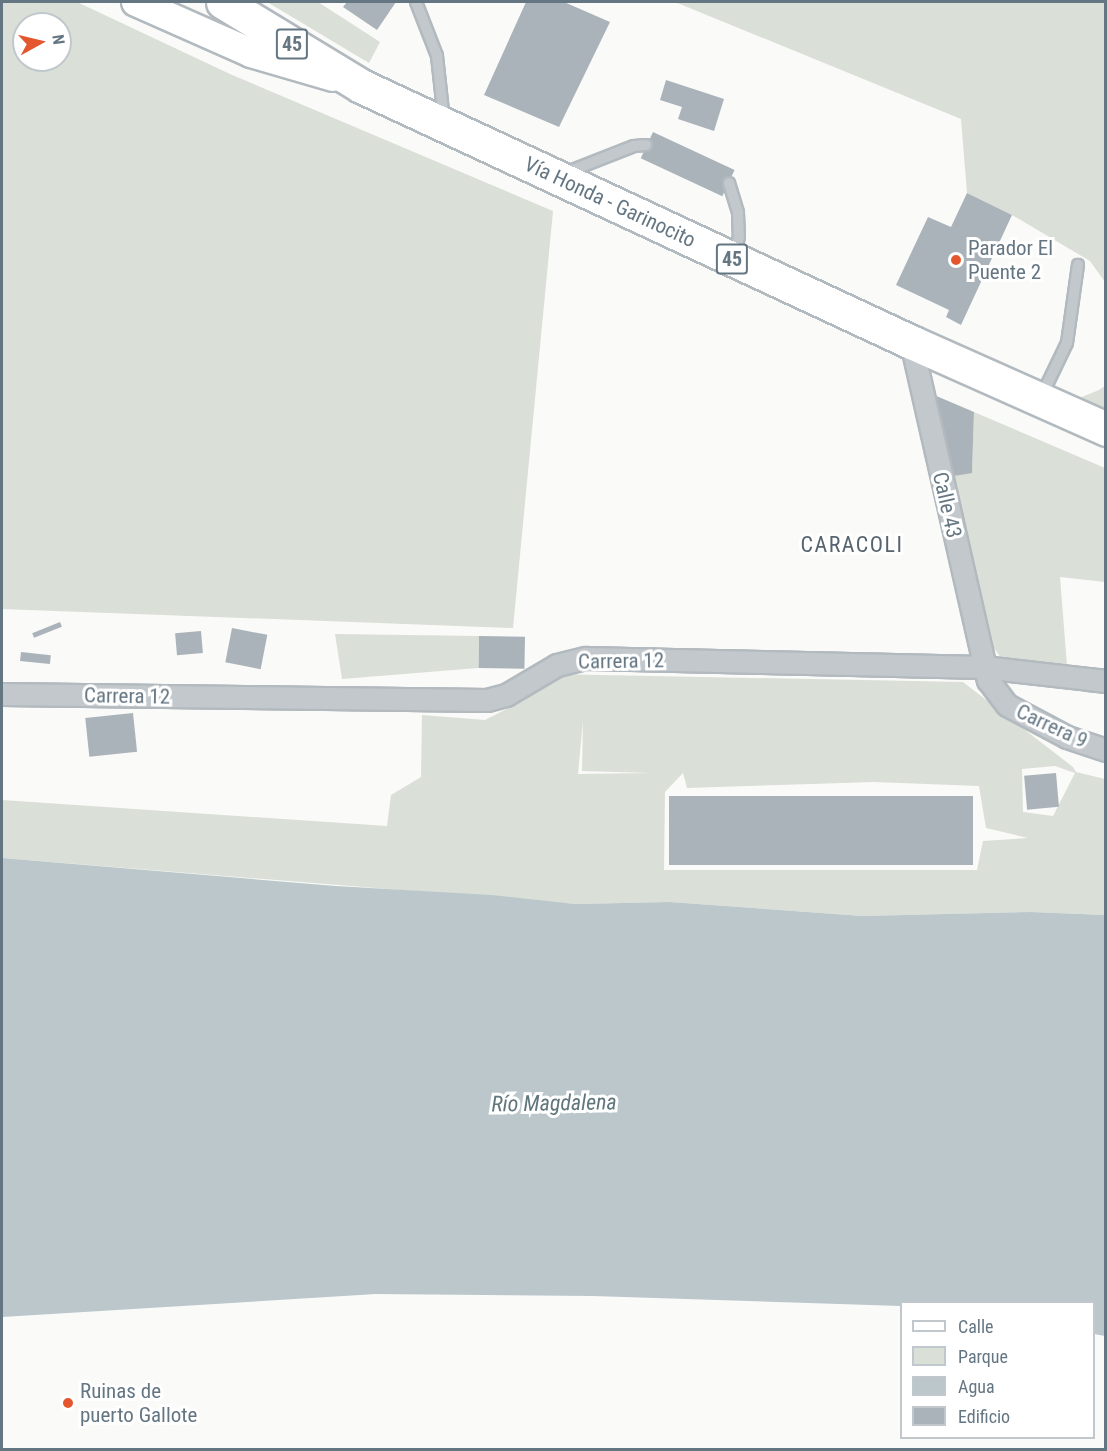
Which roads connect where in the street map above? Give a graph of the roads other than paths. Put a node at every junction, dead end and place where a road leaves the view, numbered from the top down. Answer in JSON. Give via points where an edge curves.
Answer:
{"nodes":[{"id":1,"x":136,"y":2,"type":"edge"},
{"id":2,"x":223,"y":2,"type":"edge"},
{"id":3,"x":416,"y":2,"type":"edge"},
{"id":4,"x":361,"y":86,"type":"junction"},
{"id":5,"x":444,"y":124,"type":"junction"},
{"id":6,"x":646,"y":145,"type":"dead end"},
{"id":7,"x":556,"y":177,"type":"junction"},
{"id":8,"x":729,"y":183,"type":"dead end"},
{"id":9,"x":733,"y":259,"type":"junction"},
{"id":10,"x":1078,"y":265,"type":"dead end"},
{"id":11,"x":910,"y":342,"type":"junction"},
{"id":12,"x":1040,"y":400,"type":"junction"},
{"id":13,"x":1106,"y":429,"type":"edge"},
{"id":14,"x":983,"y":667,"type":"junction"},
{"id":15,"x":1106,"y":681,"type":"edge"},
{"id":16,"x":2,"y":694,"type":"edge"},
{"id":17,"x":1106,"y":750,"type":"edge"}],
"edges":[{"from":1,"to":4,"type":"street","via":[[251,53]]},
{"from":2,"to":4,"type":"highway","name":"Vía Honda - Garinocito","number":"45"},
{"from":3,"to":5,"type":"lane","via":[[436,56]]},
{"from":4,"to":5,"type":"highway","name":"Vía Honda - Garinocito","number":"45"},
{"from":5,"to":7,"type":"highway","name":"Vía Honda - Garinocito","number":"45"},
{"from":6,"to":7,"type":"lane","via":[[634,146]]},
{"from":7,"to":9,"type":"highway","name":"Vía Honda - Garinocito","number":"45"},
{"from":8,"to":9,"type":"lane","via":[[738,213],[739,237]]},
{"from":9,"to":11,"type":"highway","name":"Vía Honda - Garinocito","number":"45"},
{"from":10,"to":12,"type":"lane","via":[[1067,343]]},
{"from":11,"to":12,"type":"highway","name":"Vía Honda - Garinocito","number":"45"},
{"from":11,"to":14,"type":"street","name":"Calle 43"},
{"from":12,"to":13,"type":"highway","name":"Vía Honda - Garinocito","number":"45"},
{"from":14,"to":15,"type":"street","name":"Carrera 12"},
{"from":14,"to":16,"type":"street","name":"Carrera 12","via":[[586,658],[557,665],[488,700]]},
{"from":14,"to":17,"type":"street","name":"Carrera 9","via":[[1007,705],[1067,737]]}]}
